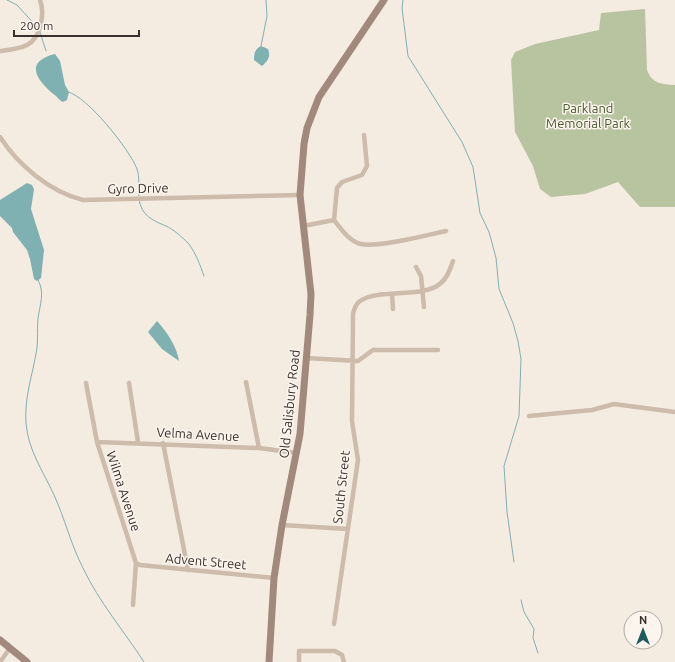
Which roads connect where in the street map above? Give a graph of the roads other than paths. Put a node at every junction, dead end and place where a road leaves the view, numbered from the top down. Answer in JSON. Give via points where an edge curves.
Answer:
{"nodes":[{"id":1,"x":40,"y":0,"type":"edge"},
{"id":2,"x":384,"y":0,"type":"edge"},
{"id":3,"x":0,"y":51,"type":"edge"},
{"id":4,"x":364,"y":135,"type":"dead end"},
{"id":5,"x":0,"y":137,"type":"edge"},
{"id":6,"x":300,"y":195,"type":"junction"},
{"id":7,"x":334,"y":220,"type":"junction"},
{"id":8,"x":303,"y":226,"type":"junction"},
{"id":9,"x":446,"y":231,"type":"dead end"},
{"id":10,"x":453,"y":261,"type":"dead end"},
{"id":11,"x":416,"y":267,"type":"dead end"},
{"id":12,"x":423,"y":290,"type":"junction"},
{"id":13,"x":392,"y":294,"type":"junction"},
{"id":14,"x":424,"y":306,"type":"dead end"},
{"id":15,"x":393,"y":309,"type":"dead end"},
{"id":16,"x":438,"y":350,"type":"dead end"},
{"id":17,"x":306,"y":358,"type":"junction"},
{"id":18,"x":352,"y":361,"type":"junction"},
{"id":19,"x":246,"y":382,"type":"dead end"},
{"id":20,"x":86,"y":383,"type":"dead end"},
{"id":21,"x":129,"y":384,"type":"dead end"},
{"id":22,"x":675,"y":412,"type":"edge"},
{"id":23,"x":529,"y":416,"type":"dead end"},
{"id":24,"x":97,"y":442,"type":"junction"},
{"id":25,"x":138,"y":442,"type":"junction"},
{"id":26,"x":163,"y":443,"type":"junction"},
{"id":27,"x":260,"y":448,"type":"junction"},
{"id":28,"x":297,"y":453,"type":"junction"},
{"id":29,"x":282,"y":526,"type":"junction"},
{"id":30,"x":348,"y":529,"type":"junction"},
{"id":31,"x":136,"y":563,"type":"junction"},
{"id":32,"x":188,"y":570,"type":"junction"},
{"id":33,"x":274,"y":578,"type":"junction"},
{"id":34,"x":133,"y":605,"type":"dead end"},
{"id":35,"x":334,"y":624,"type":"dead end"},
{"id":36,"x":0,"y":640,"type":"edge"},
{"id":37,"x":10,"y":648,"type":"junction"},
{"id":38,"x":0,"y":662,"type":"edge"},
{"id":39,"x":27,"y":662,"type":"edge"},
{"id":40,"x":269,"y":662,"type":"edge"},
{"id":41,"x":299,"y":662,"type":"edge"},
{"id":42,"x":344,"y":662,"type":"edge"}],
"edges":[{"from":1,"to":3,"type":"street","via":[[41,20],[32,41],[22,47]]},
{"from":2,"to":6,"type":"main road","name":"Old Salisbury Road","via":[[330,79],[312,113],[304,144]]},
{"from":4,"to":7,"type":"street","via":[[367,166],[362,175],[342,182],[337,188]]},
{"from":5,"to":6,"type":"street","name":"Gyro Drive","via":[[9,150],[35,174],[68,197],[83,200]]},
{"from":6,"to":8,"type":"main road","name":"Old Salisbury Road"},
{"from":7,"to":8,"type":"street"},
{"from":7,"to":9,"type":"street","via":[[348,237],[361,244],[382,243]]},
{"from":8,"to":17,"type":"main road","name":"Old Salisbury Road","via":[[310,294]]},
{"from":10,"to":12,"type":"street","via":[[443,282]]},
{"from":11,"to":12,"type":"street","via":[[421,276]]},
{"from":12,"to":13,"type":"street"},
{"from":12,"to":14,"type":"street"},
{"from":13,"to":15,"type":"street"},
{"from":13,"to":18,"type":"street","name":"South Street","via":[[369,297],[356,305],[353,314]]},
{"from":16,"to":18,"type":"street","via":[[373,350],[358,361]]},
{"from":17,"to":18,"type":"street"},
{"from":17,"to":28,"type":"main road","name":"Old Salisbury Road"},
{"from":18,"to":30,"type":"street","name":"South Street","via":[[352,421],[358,452]]},
{"from":19,"to":27,"type":"street"},
{"from":20,"to":24,"type":"street","name":"Wilma Avenue"},
{"from":21,"to":25,"type":"street"},
{"from":22,"to":23,"type":"street","via":[[614,404],[592,410]]},
{"from":24,"to":25,"type":"street","name":"Velma Avenue"},
{"from":24,"to":31,"type":"street","name":"Wilma Avenue"},
{"from":25,"to":26,"type":"street","name":"Velma Avenue"},
{"from":26,"to":27,"type":"street","name":"Velma Avenue"},
{"from":26,"to":32,"type":"street"},
{"from":27,"to":28,"type":"street","name":"Velma Avenue"},
{"from":28,"to":29,"type":"main road","name":"Old Salisbury Road"},
{"from":29,"to":30,"type":"street"},
{"from":29,"to":33,"type":"main road","name":"Old Salisbury Road"},
{"from":30,"to":35,"type":"street","name":"South Street"},
{"from":31,"to":32,"type":"street","name":"Advent Street"},
{"from":31,"to":34,"type":"street","name":"Wilma Avenue"},
{"from":32,"to":33,"type":"street","name":"Advent Street"},
{"from":33,"to":40,"type":"main road","name":"Old Salisbury Road"},
{"from":36,"to":37,"type":"main road"},
{"from":37,"to":38,"type":"street"},
{"from":37,"to":39,"type":"main road"},
{"from":41,"to":42,"type":"street","via":[[299,651],[335,651],[342,654]]}]}
